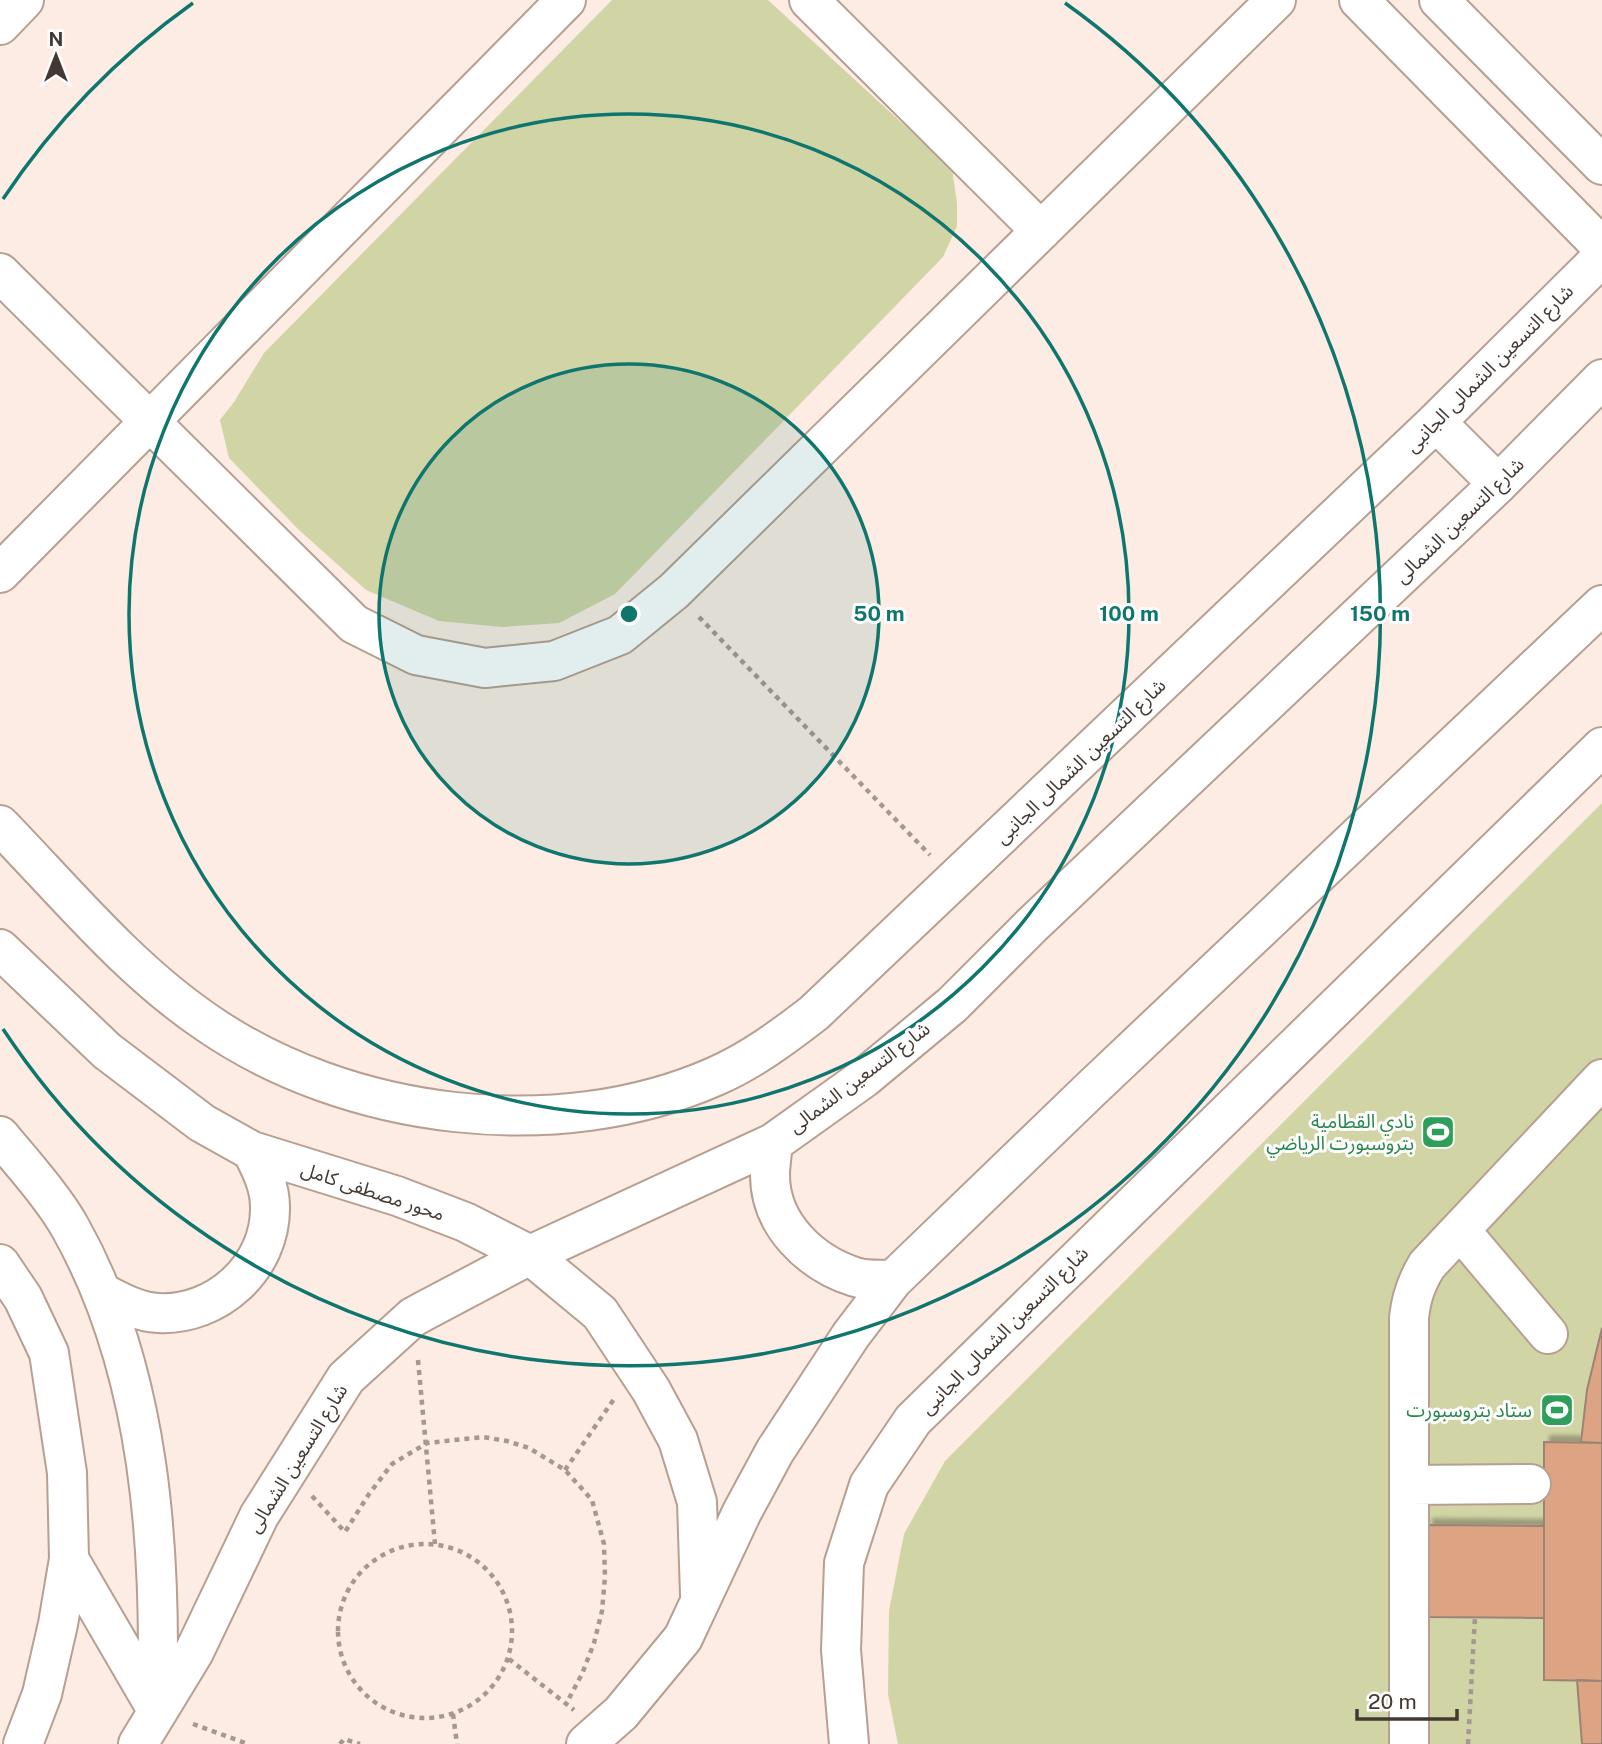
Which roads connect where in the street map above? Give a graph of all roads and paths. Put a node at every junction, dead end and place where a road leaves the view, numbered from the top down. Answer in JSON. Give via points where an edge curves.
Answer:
{"nodes":[{"id":1,"x":24,"y":0,"type":"edge"},
{"id":2,"x":566,"y":0,"type":"edge"},
{"id":3,"x":809,"y":0,"type":"edge"},
{"id":4,"x":1276,"y":0,"type":"edge"},
{"id":5,"x":1359,"y":0,"type":"edge"},
{"id":6,"x":1439,"y":0,"type":"edge"},
{"id":7,"x":0,"y":25,"type":"edge"},
{"id":8,"x":1602,"y":165,"type":"edge"},
{"id":9,"x":1041,"y":231,"type":"junction"},
{"id":10,"x":1602,"y":247,"type":"edge"},
{"id":11,"x":1602,"y":257,"type":"edge"},
{"id":12,"x":0,"y":273,"type":"edge"},
{"id":13,"x":1602,"y":379,"type":"edge"},
{"id":14,"x":149,"y":422,"type":"junction"},
{"id":15,"x":1436,"y":422,"type":"junction"},
{"id":16,"x":1498,"y":484,"type":"junction"},
{"id":17,"x":0,"y":573,"type":"edge"},
{"id":18,"x":674,"y":591,"type":"junction"},
{"id":19,"x":1602,"y":605,"type":"edge"},
{"id":20,"x":1602,"y":747,"type":"edge"},
{"id":21,"x":0,"y":825,"type":"edge"},
{"id":22,"x":955,"y":880,"type":"junction"},
{"id":23,"x":0,"y":949,"type":"edge"},
{"id":24,"x":1602,"y":1079,"type":"edge"},
{"id":25,"x":0,"y":1136,"type":"edge"},
{"id":26,"x":773,"y":1143,"type":"junction"},
{"id":27,"x":252,"y":1151,"type":"junction"},
{"id":28,"x":1460,"y":1230,"type":"junction"},
{"id":29,"x":530,"y":1255,"type":"junction"},
{"id":30,"x":0,"y":1264,"type":"edge"},
{"id":31,"x":893,"y":1280,"type":"junction"},
{"id":32,"x":103,"y":1293,"type":"junction"},
{"id":33,"x":413,"y":1317,"type":"junction"},
{"id":34,"x":1548,"y":1334,"type":"dead end"},
{"id":35,"x":636,"y":1367,"type":"junction"},
{"id":36,"x":427,"y":1443,"type":"junction"},
{"id":37,"x":288,"y":1470,"type":"junction"},
{"id":38,"x":565,"y":1470,"type":"junction"},
{"id":39,"x":1531,"y":1484,"type":"dead end"},
{"id":40,"x":1409,"y":1485,"type":"junction"},
{"id":41,"x":435,"y":1544,"type":"junction"},
{"id":42,"x":69,"y":1559,"type":"junction"},
{"id":43,"x":701,"y":1604,"type":"junction"},
{"id":44,"x":1475,"y":1617,"type":"dead end"},
{"id":45,"x":509,"y":1659,"type":"junction"},
{"id":46,"x":566,"y":1704,"type":"junction"},
{"id":47,"x":157,"y":1710,"type":"junction"},
{"id":48,"x":453,"y":1714,"type":"junction"},
{"id":49,"x":594,"y":1737,"type":"edge"},
{"id":50,"x":23,"y":1744,"type":"edge"},
{"id":51,"x":138,"y":1744,"type":"edge"},
{"id":52,"x":248,"y":1744,"type":"edge"},
{"id":53,"x":340,"y":1744,"type":"edge"},
{"id":54,"x":360,"y":1744,"type":"edge"},
{"id":55,"x":457,"y":1744,"type":"edge"},
{"id":56,"x":849,"y":1744,"type":"edge"},
{"id":57,"x":1409,"y":1744,"type":"edge"},
{"id":58,"x":1468,"y":1744,"type":"edge"}],
"edges":[{"from":1,"to":7,"type":"street"},
{"from":2,"to":14,"type":"street"},
{"from":3,"to":9,"type":"street"},
{"from":4,"to":9,"type":"street"},
{"from":5,"to":10,"type":"street"},
{"from":6,"to":8,"type":"street"},
{"from":9,"to":18,"type":"street"},
{"from":11,"to":15,"type":"street","name":"شارع التسعين الشمالى الجانبى"},
{"from":12,"to":14,"type":"street"},
{"from":13,"to":16,"type":"street","name":"شارع التسعين الشمالى"},
{"from":14,"to":17,"type":"street"},
{"from":14,"to":18,"type":"street","via":[[354,624],[416,655],[485,668],[554,661],[620,635]]},
{"from":15,"to":16,"type":"street"},
{"from":15,"to":22,"type":"street","name":"شارع التسعين الشمالى الجانبى"},
{"from":16,"to":26,"type":"street","name":"شارع التسعين الشمالى","via":[[952,1005],[864,1078]]},
{"from":18,"to":22,"type":"path"},
{"from":19,"to":31,"type":"street"},
{"from":20,"to":56,"type":"street","name":"شارع التسعين الشمالى الجانبى","via":[[913,1420],[869,1485],[844,1563],[841,1650]]},
{"from":21,"to":22,"type":"street","name":"شارع التسعين الشمالى الجانبى","via":[[140,971],[206,1023],[279,1064],[358,1093],[440,1111],[523,1116],[607,1108],[663,1096],[718,1076],[768,1048],[814,1013]]},
{"from":23,"to":27,"type":"street","name":"محور مصطفى كامل","via":[[62,1011],[154,1088],[202,1124]]},
{"from":24,"to":28,"type":"street"},
{"from":25,"to":32,"type":"street","via":[[70,1227]]},
{"from":26,"to":29,"type":"street","name":"شارع التسعين الشمالى"},
{"from":26,"to":31,"type":"street","via":[[770,1178],[778,1212],[797,1243],[825,1265],[858,1278]]},
{"from":27,"to":29,"type":"street","name":"محور مصطفى كامل","via":[[397,1196],[465,1222]]},
{"from":27,"to":32,"type":"street","via":[[265,1178],[270,1207],[267,1236],[256,1262],[237,1285],[214,1301],[167,1313],[129,1307]]},
{"from":28,"to":34,"type":"street"},
{"from":28,"to":40,"type":"street","via":[[1427,1265],[1411,1298]]},
{"from":29,"to":33,"type":"street","name":"شارع التسعين الشمالى"},
{"from":29,"to":35,"type":"street","name":"محور مصطفى كامل","via":[[600,1313]]},
{"from":30,"to":42,"type":"street","via":[[50,1353],[67,1474]]},
{"from":31,"to":43,"type":"street","via":[[775,1451]]},
{"from":32,"to":47,"type":"street","via":[[128,1375],[145,1458],[159,1614]]},
{"from":33,"to":36,"type":"path"},
{"from":33,"to":37,"type":"street","name":"شارع التسعين الشمالى","via":[[346,1378]]},
{"from":35,"to":38,"type":"path"},
{"from":35,"to":43,"type":"street","name":"محور مصطفى كامل","via":[[678,1440],[697,1502]]},
{"from":36,"to":37,"type":"path","via":[[392,1464],[345,1532]]},
{"from":36,"to":38,"type":"path","via":[[483,1437],[507,1441],[529,1448]]},
{"from":36,"to":41,"type":"path"},
{"from":37,"to":47,"type":"street","name":"شارع التسعين الشمالى","via":[[259,1516],[194,1652]]},
{"from":38,"to":46,"type":"path","via":[[592,1500],[604,1544],[605,1577],[594,1643]]},
{"from":39,"to":40,"type":"street"},
{"from":40,"to":57,"type":"street"},
{"from":41,"to":45,"type":"path","via":[[472,1557],[499,1584],[512,1620]]},
{"from":41,"to":48,"type":"path","via":[[400,1547],[369,1563],[347,1589],[337,1622],[339,1645],[357,1687],[384,1709],[418,1718]]},
{"from":42,"to":47,"type":"street"},
{"from":42,"to":50,"type":"street","via":[[42,1694]]},
{"from":43,"to":49,"type":"street","via":[[683,1638],[621,1713]]},
{"from":44,"to":58,"type":"path"},
{"from":45,"to":46,"type":"path"},
{"from":45,"to":48,"type":"path","via":[[496,1683],[477,1702]]},
{"from":46,"to":49,"type":"path"},
{"from":47,"to":51,"type":"street","name":"شارع التسعين الشمالى"},
{"from":47,"to":52,"type":"path"},
{"from":48,"to":55,"type":"path"},
{"from":53,"to":54,"type":"path","via":[[344,1739]]}]}
